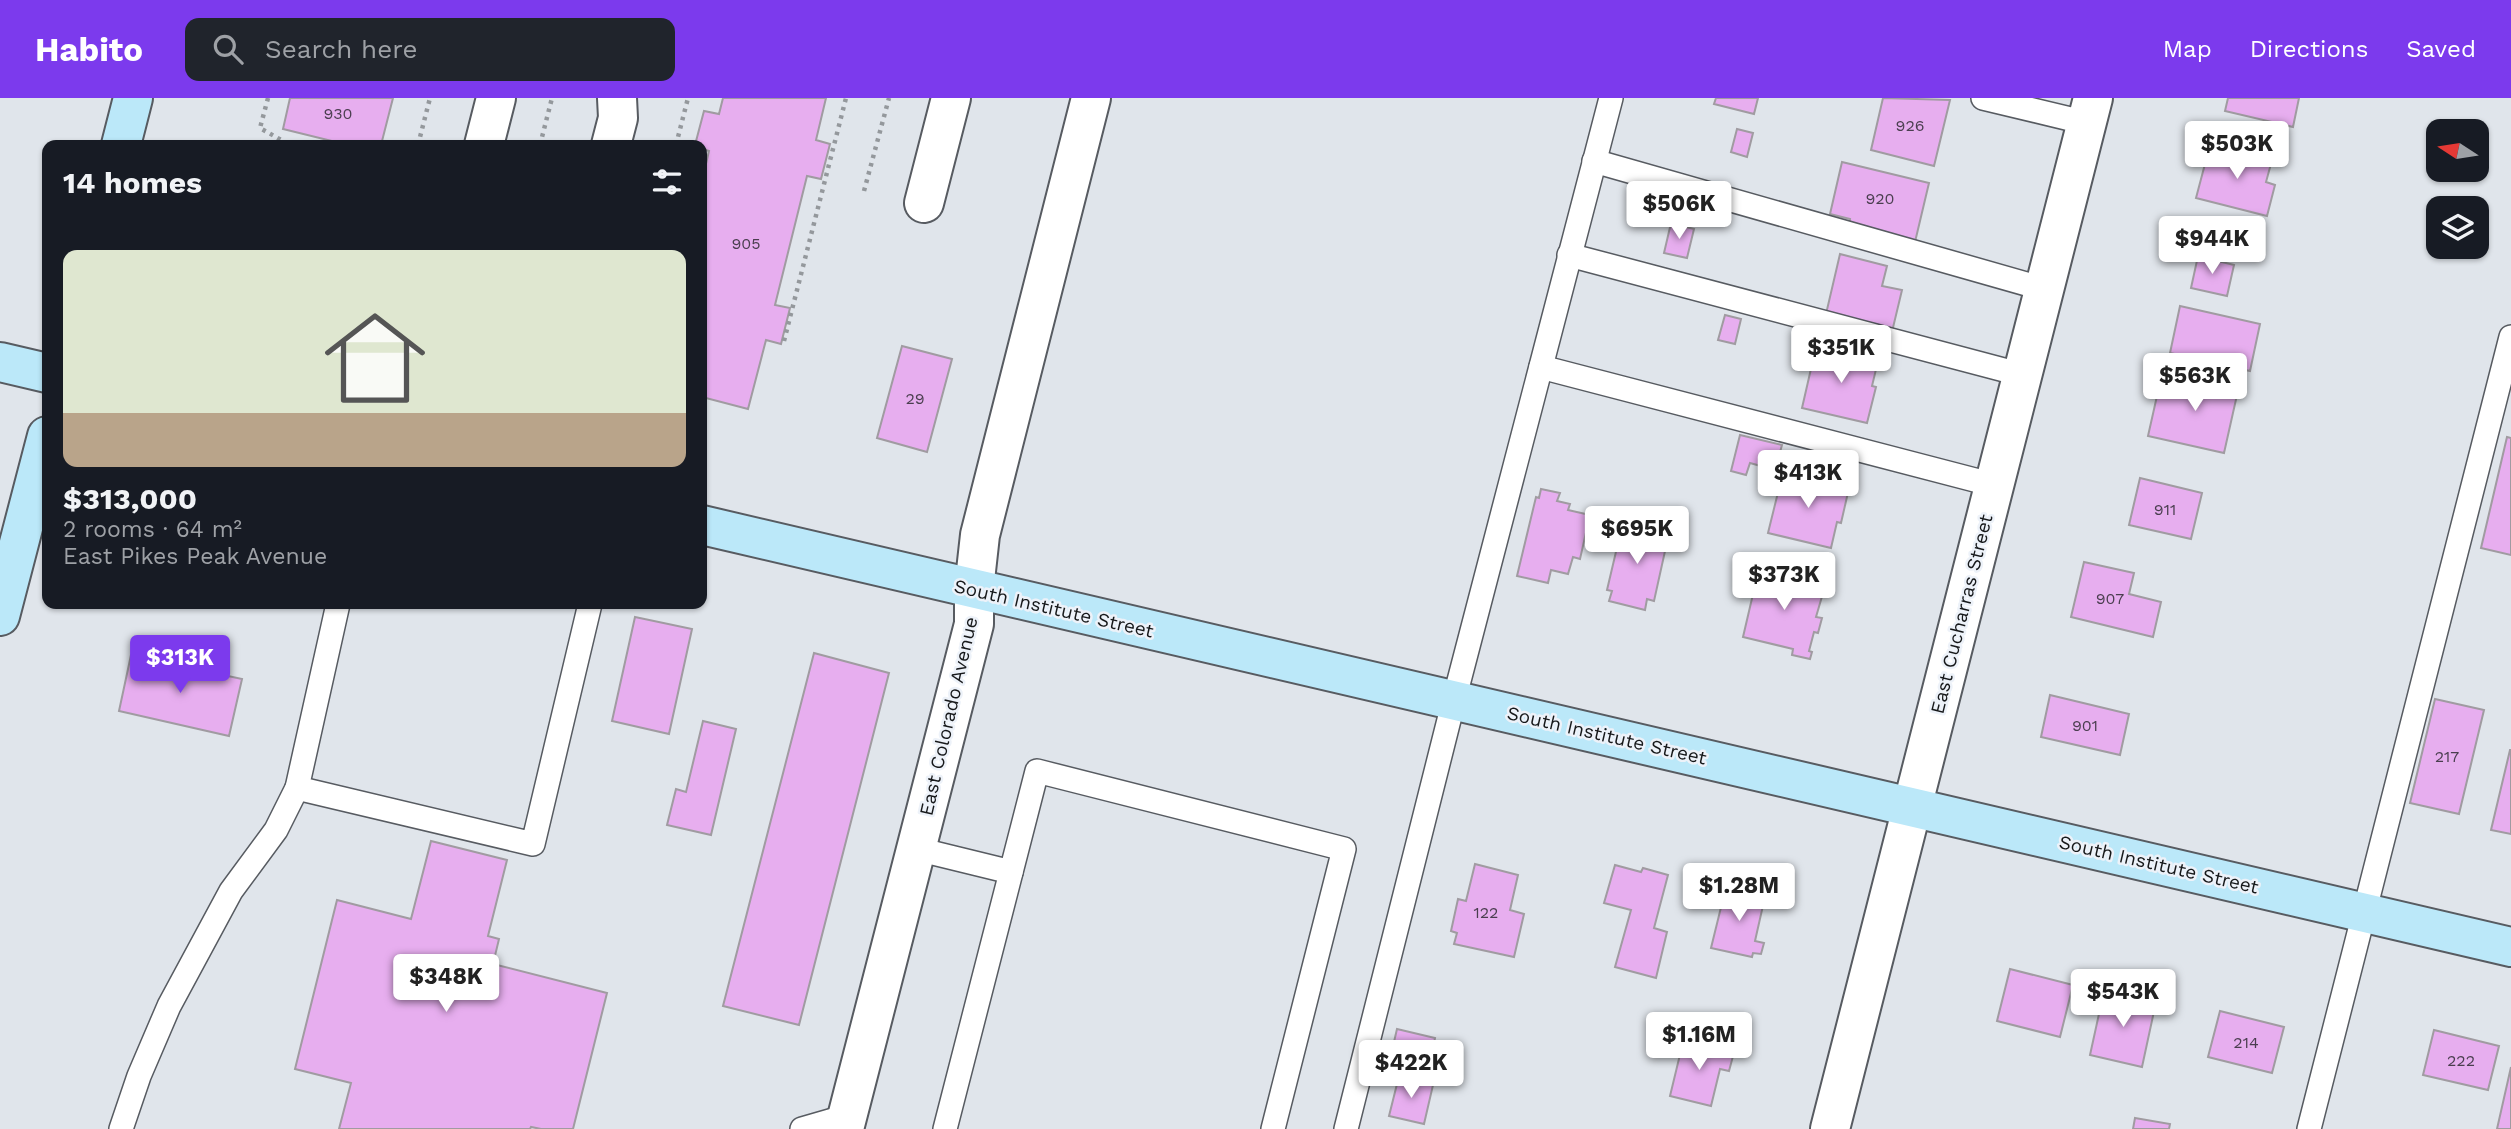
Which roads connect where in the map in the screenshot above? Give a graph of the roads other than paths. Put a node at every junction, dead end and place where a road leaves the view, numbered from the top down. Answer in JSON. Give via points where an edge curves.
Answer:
{"nodes":[{"id":1,"x":133,"y":98,"type":"edge"},
{"id":2,"x":496,"y":98,"type":"edge"},
{"id":3,"x":617,"y":98,"type":"edge"},
{"id":4,"x":951,"y":98,"type":"edge"},
{"id":5,"x":1091,"y":98,"type":"edge"},
{"id":6,"x":1611,"y":98,"type":"edge"},
{"id":7,"x":1983,"y":98,"type":"edge"},
{"id":8,"x":2090,"y":111,"type":"edge"},
{"id":9,"x":122,"y":140,"type":"edge"},
{"id":10,"x":485,"y":140,"type":"edge"},
{"id":11,"x":612,"y":140,"type":"edge"},
{"id":12,"x":1594,"y":161,"type":"junction"},
{"id":13,"x":924,"y":203,"type":"dead end"},
{"id":14,"x":1569,"y":255,"type":"junction"},
{"id":15,"x":2044,"y":289,"type":"junction"},
{"id":16,"x":2511,"y":337,"type":"edge"},
{"id":17,"x":0,"y":362,"type":"edge"},
{"id":18,"x":1541,"y":367,"type":"junction"},
{"id":19,"x":42,"y":372,"type":"edge"},
{"id":20,"x":2022,"y":375,"type":"junction"},
{"id":21,"x":42,"y":455,"type":"edge"},
{"id":22,"x":1994,"y":485,"type":"junction"},
{"id":23,"x":707,"y":526,"type":"edge"},
{"id":24,"x":974,"y":589,"type":"junction"},
{"id":25,"x":337,"y":609,"type":"edge"},
{"id":26,"x":589,"y":609,"type":"edge"},
{"id":27,"x":0,"y":616,"type":"edge"},
{"id":28,"x":1454,"y":700,"type":"junction"},
{"id":29,"x":297,"y":788,"type":"junction"},
{"id":30,"x":1912,"y":806,"type":"junction"},
{"id":31,"x":917,"y":849,"type":"junction"},
{"id":32,"x":1011,"y":872,"type":"junction"},
{"id":33,"x":2364,"y":912,"type":"junction"},
{"id":34,"x":2511,"y":947,"type":"edge"},
{"id":35,"x":846,"y":1122,"type":"edge"},
{"id":36,"x":121,"y":1129,"type":"edge"},
{"id":37,"x":803,"y":1129,"type":"edge"},
{"id":38,"x":946,"y":1129,"type":"edge"},
{"id":39,"x":1273,"y":1129,"type":"edge"},
{"id":40,"x":1346,"y":1129,"type":"edge"},
{"id":41,"x":1830,"y":1129,"type":"edge"},
{"id":42,"x":2309,"y":1129,"type":"edge"}],
"edges":[{"from":1,"to":9,"type":"street"},
{"from":2,"to":10,"type":"street"},
{"from":3,"to":11,"type":"street"},
{"from":4,"to":13,"type":"street"},
{"from":5,"to":24,"type":"street","name":"East Colorado Avenue","via":[[980,535]]},
{"from":6,"to":12,"type":"lane"},
{"from":7,"to":8,"type":"lane"},
{"from":8,"to":15,"type":"street","name":"East Cucharras Street"},
{"from":12,"to":14,"type":"lane"},
{"from":12,"to":15,"type":"lane"},
{"from":14,"to":18,"type":"lane"},
{"from":14,"to":20,"type":"lane"},
{"from":15,"to":20,"type":"street","name":"East Cucharras Street"},
{"from":16,"to":33,"type":"lane"},
{"from":17,"to":19,"type":"street"},
{"from":18,"to":22,"type":"lane"},
{"from":18,"to":28,"type":"lane"},
{"from":20,"to":22,"type":"street","name":"East Cucharras Street"},
{"from":21,"to":27,"type":"street"},
{"from":22,"to":30,"type":"street","name":"East Cucharras Street"},
{"from":23,"to":24,"type":"street","name":"South Institute Street"},
{"from":24,"to":28,"type":"street","name":"South Institute Street"},
{"from":24,"to":31,"type":"street","name":"East Colorado Avenue","via":[[974,624]]},
{"from":25,"to":29,"type":"lane"},
{"from":26,"to":29,"type":"lane","via":[[533,844]]},
{"from":28,"to":30,"type":"street","name":"South Institute Street"},
{"from":28,"to":40,"type":"lane"},
{"from":29,"to":36,"type":"lane","via":[[276,831],[231,891],[169,1006]]},
{"from":30,"to":33,"type":"street","name":"South Institute Street"},
{"from":30,"to":41,"type":"street","name":"East Cucharras Street"},
{"from":31,"to":32,"type":"lane"},
{"from":31,"to":35,"type":"street","name":"East Colorado Avenue"},
{"from":32,"to":38,"type":"lane"},
{"from":32,"to":39,"type":"lane","via":[[1037,771],[1344,849]]},
{"from":33,"to":34,"type":"street","name":"South Institute Street"},
{"from":33,"to":42,"type":"lane"},
{"from":35,"to":37,"type":"lane"}]}
